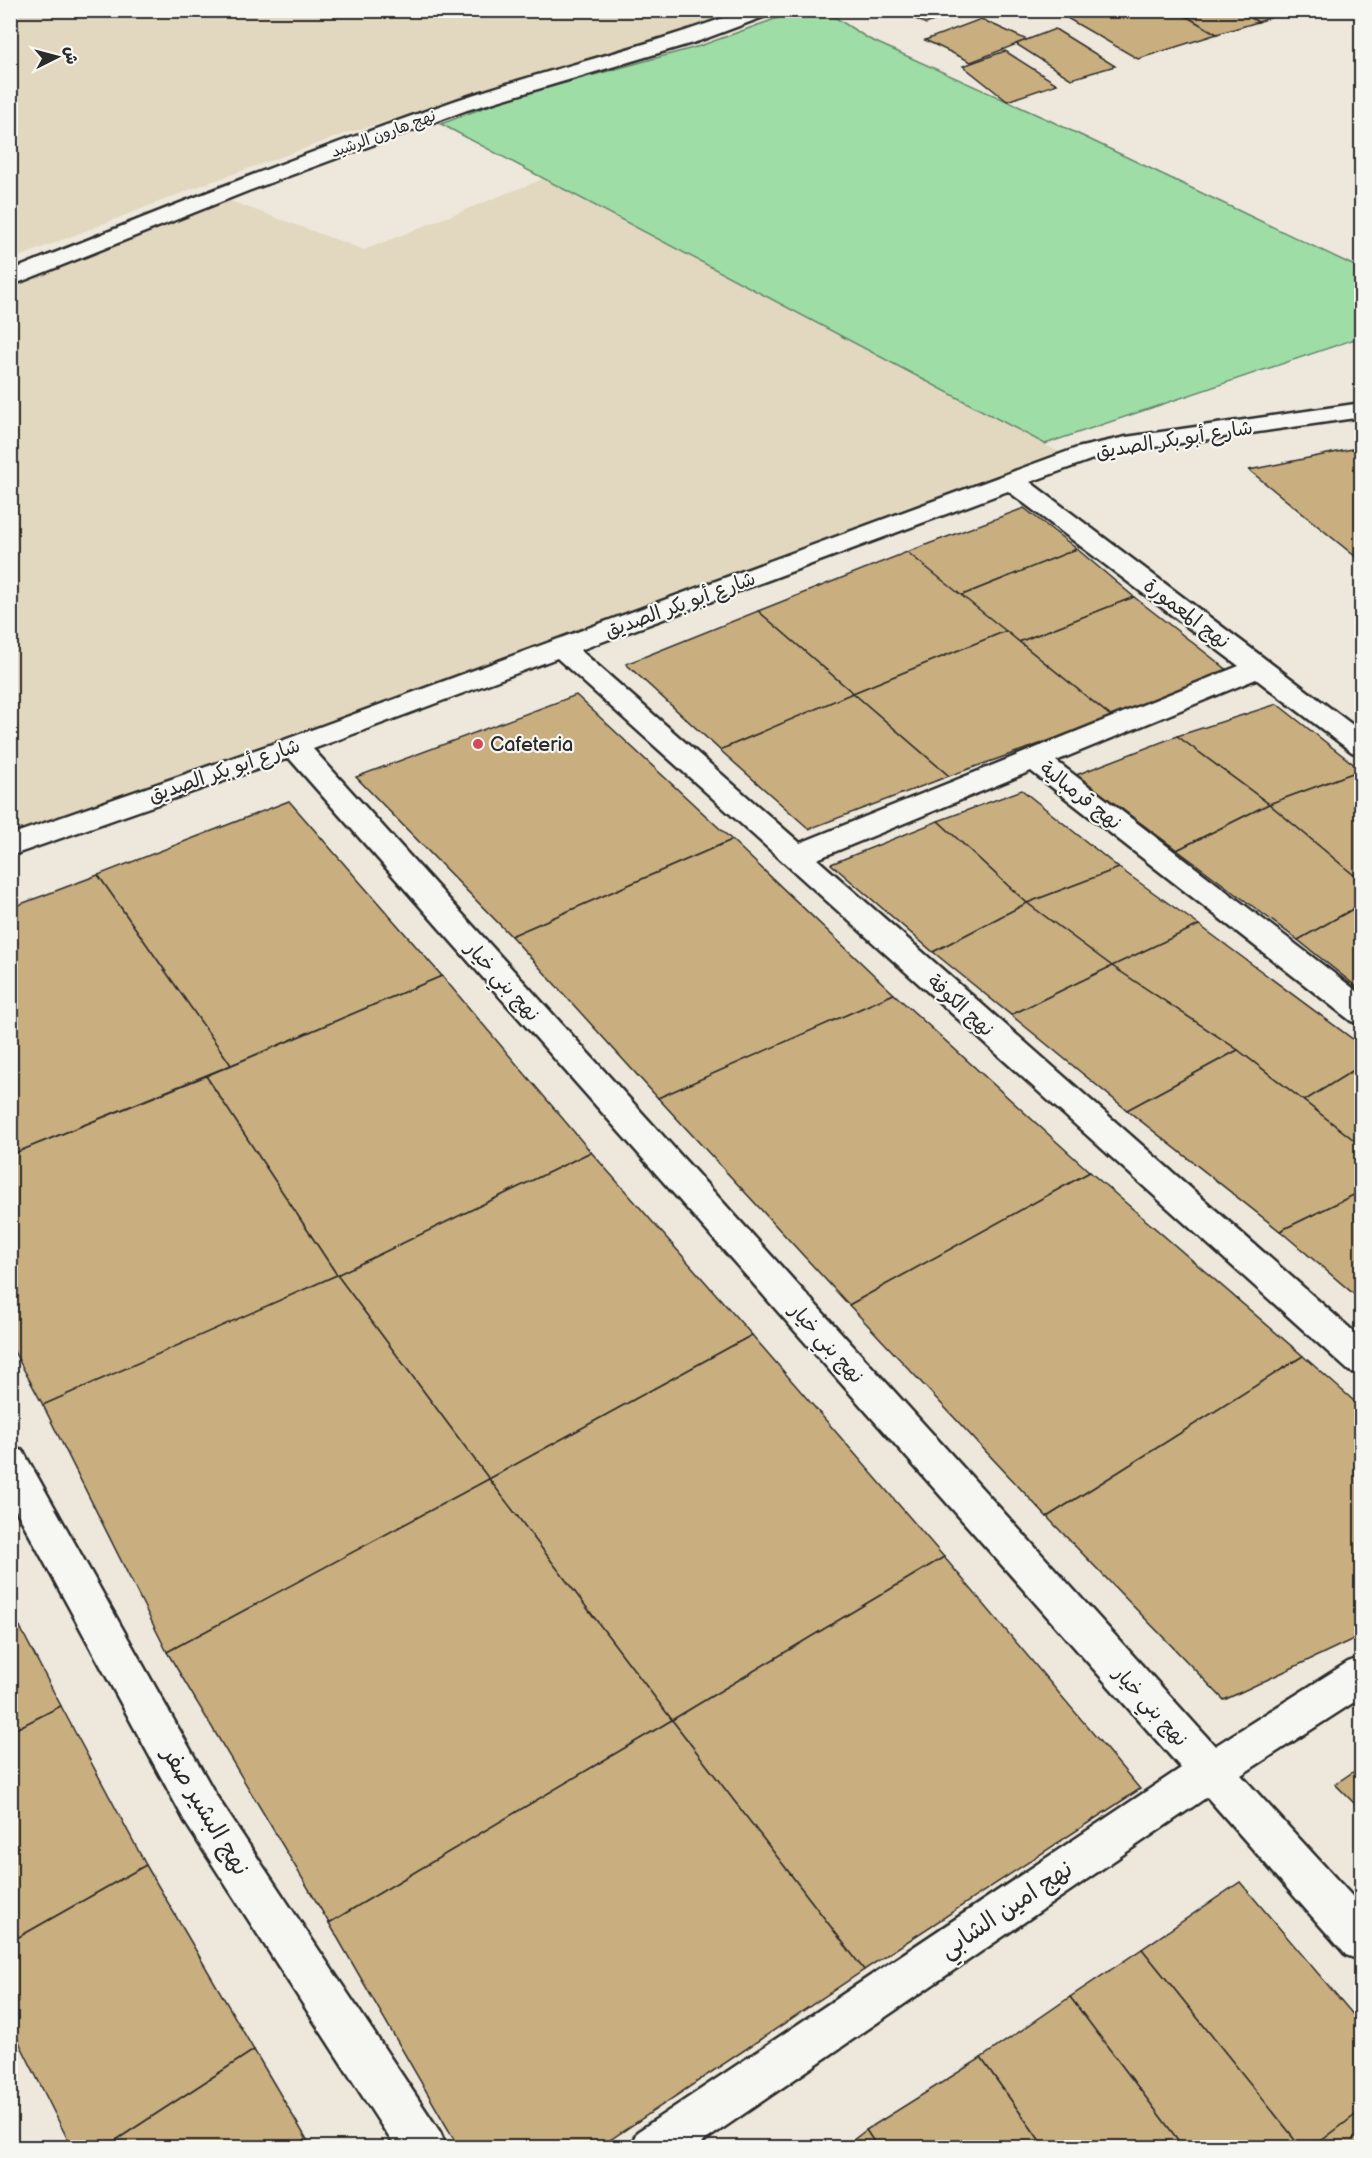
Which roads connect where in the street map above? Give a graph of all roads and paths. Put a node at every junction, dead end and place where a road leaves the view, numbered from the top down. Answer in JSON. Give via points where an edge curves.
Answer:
{"nodes":[{"id":1,"x":764,"y":10,"type":"edge"},
{"id":2,"x":10,"y":279,"type":"edge"},
{"id":3,"x":1362,"y":410,"type":"edge"},
{"id":4,"x":1013,"y":482,"type":"junction"},
{"id":5,"x":562,"y":648,"type":"junction"},
{"id":6,"x":1259,"y":668,"type":"junction"},
{"id":7,"x":294,"y":746,"type":"junction"},
{"id":8,"x":1362,"y":746,"type":"edge"},
{"id":9,"x":1044,"y":766,"type":"junction"},
{"id":10,"x":10,"y":846,"type":"edge"},
{"id":11,"x":794,"y":857,"type":"junction"},
{"id":12,"x":1362,"y":1012,"type":"edge"},
{"id":13,"x":1362,"y":1361,"type":"edge"},
{"id":14,"x":16,"y":1486,"type":"edge"},
{"id":15,"x":1362,"y":1675,"type":"edge"},
{"id":16,"x":1210,"y":1772,"type":"junction"},
{"id":17,"x":1362,"y":1940,"type":"edge"},
{"id":18,"x":424,"y":2148,"type":"edge"},
{"id":19,"x":653,"y":2148,"type":"edge"}],
"edges":[{"from":1,"to":2,"type":"street","name":"نهج هارون الرشيد","via":[[692,37],[450,110],[240,186]]},
{"from":3,"to":4,"type":"street","name":"شارع أبو بكر الصديق","via":[[1126,444],[1086,453]]},
{"from":4,"to":5,"type":"street","name":"شارع أبو بكر الصديق"},
{"from":4,"to":6,"type":"street","name":"نهج المعمورة"},
{"from":5,"to":7,"type":"street","name":"شارع أبو بكر الصديق"},
{"from":5,"to":11,"type":"street","name":"نهج الكوفة"},
{"from":6,"to":8,"type":"street","name":"نهج المعمورة"},
{"from":6,"to":9,"type":"street"},
{"from":7,"to":10,"type":"street","name":"شارع أبو بكر الصديق"},
{"from":7,"to":16,"type":"street","name":"نهج بني خيار"},
{"from":9,"to":11,"type":"street"},
{"from":9,"to":12,"type":"street","name":"نهج قرمبالية"},
{"from":11,"to":13,"type":"street","name":"نهج الكوفة"},
{"from":14,"to":18,"type":"street","name":"نهج البشير صفر","via":[[202,1811]]},
{"from":15,"to":16,"type":"street","name":"نهج امين الشابي"},
{"from":16,"to":17,"type":"street","name":"نهج بني خيار"},
{"from":16,"to":19,"type":"street","name":"نهج امين الشابي"}]}
